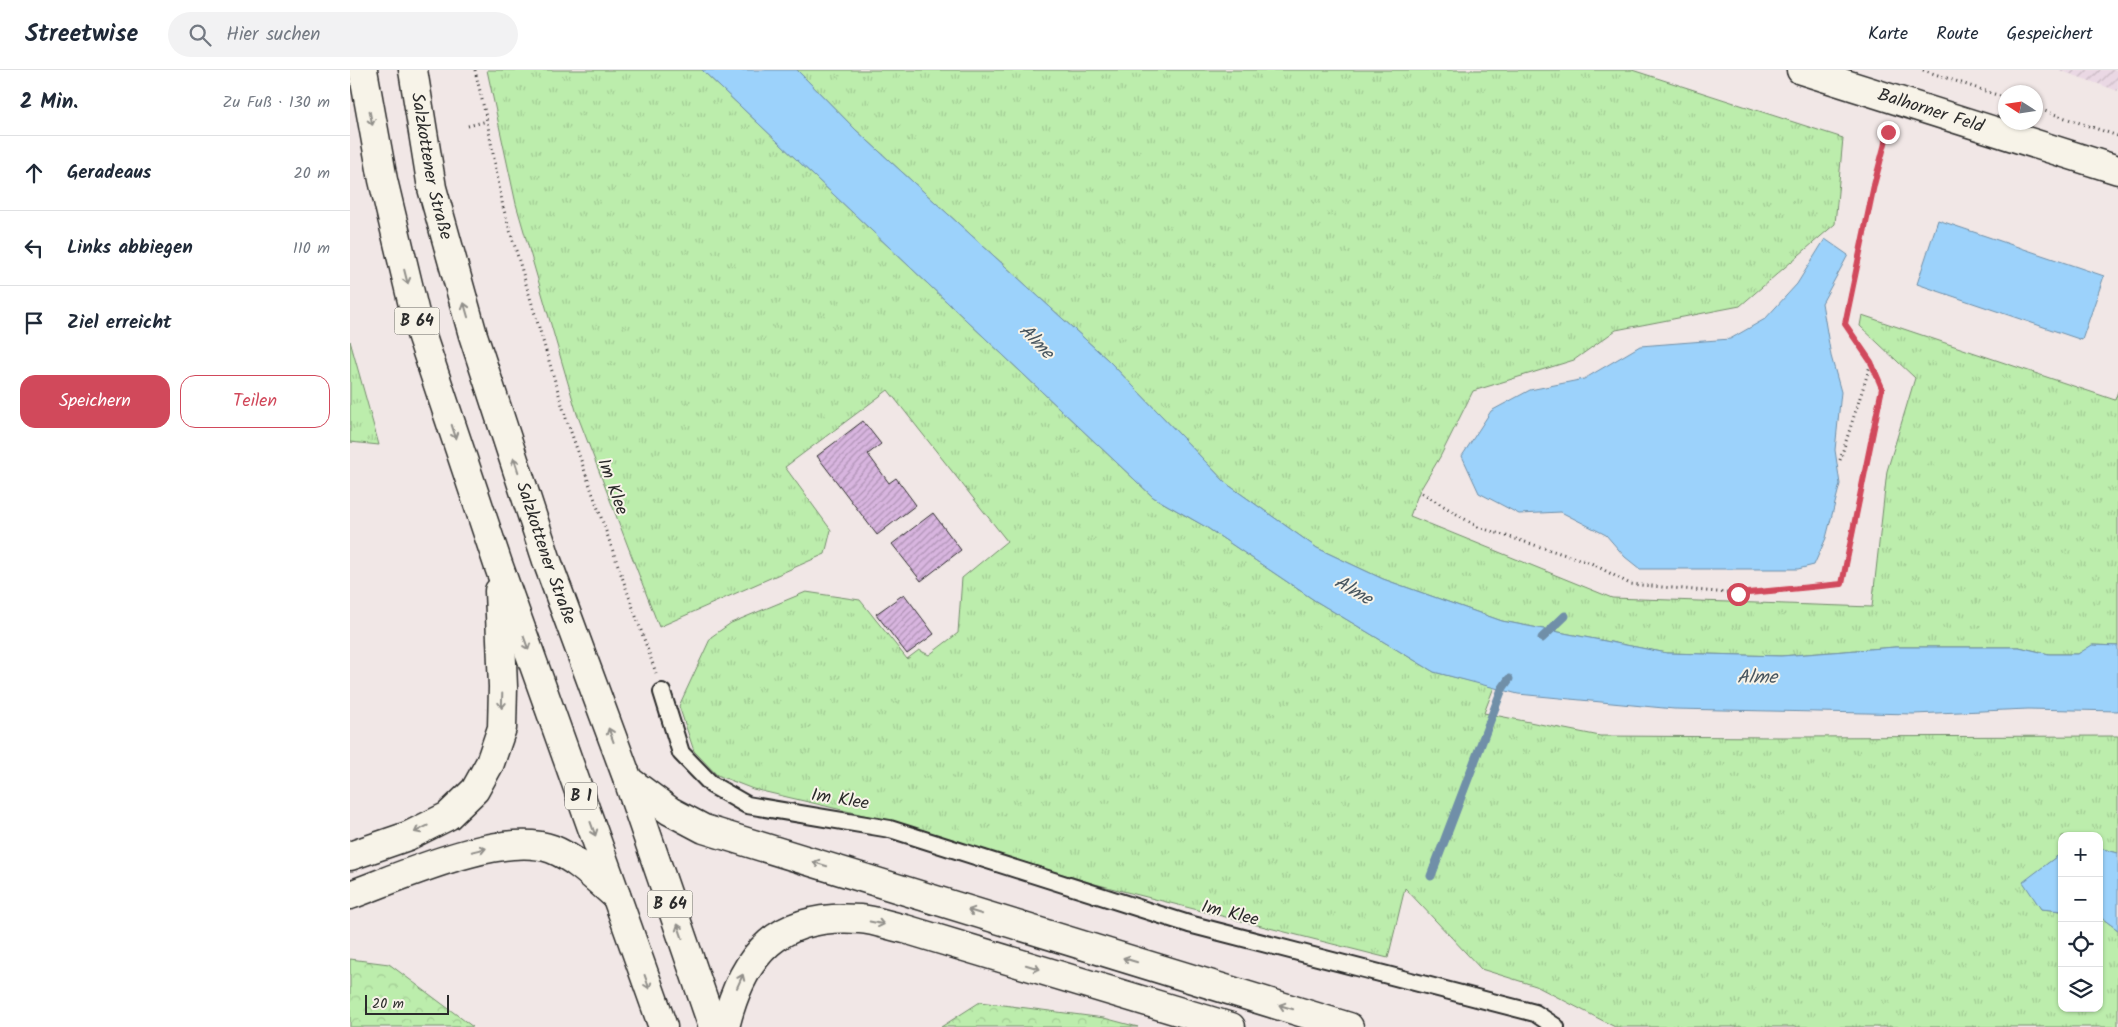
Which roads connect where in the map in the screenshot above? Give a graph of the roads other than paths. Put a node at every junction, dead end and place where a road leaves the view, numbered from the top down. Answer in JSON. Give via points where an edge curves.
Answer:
{"nodes":[{"id":1,"x":363,"y":70,"type":"edge"},
{"id":2,"x":412,"y":70,"type":"edge"},
{"id":3,"x":1801,"y":70,"type":"edge"},
{"id":4,"x":2118,"y":170,"type":"edge"},
{"id":5,"x":498,"y":564,"type":"junction"},
{"id":6,"x":662,"y":692,"type":"road end"},
{"id":7,"x":628,"y":780,"type":"junction"},
{"id":8,"x":350,"y":856,"type":"edge"},
{"id":9,"x":350,"y":894,"type":"edge"},
{"id":10,"x":618,"y":897,"type":"junction"},
{"id":11,"x":663,"y":1027,"type":"edge"},
{"id":12,"x":713,"y":1027,"type":"edge"},
{"id":13,"x":725,"y":1027,"type":"edge"},
{"id":14,"x":1231,"y":1027,"type":"edge"},
{"id":15,"x":1349,"y":1027,"type":"edge"},
{"id":16,"x":1556,"y":1027,"type":"edge"}],
"edges":[{"from":1,"to":5,"type":"main road","number":"B 64","one_way":true,"via":[[383,180],[418,322]]},
{"from":7,"to":2,"type":"main road","name":"Salzkottener Straße","number":"B 64","one_way":true,"via":[[547,561],[473,335],[432,188]]},
{"from":3,"to":4,"type":"main road","name":"Balhorner Feld"},
{"from":5,"to":8,"type":"main road","one_way":true,"via":[[502,728],[490,763],[475,790],[448,816],[408,836]]},
{"from":5,"to":10,"type":"main road","number":"B 1","one_way":true},
{"from":6,"to":16,"type":"lane","name":"Im Klee","via":[[681,753],[712,785],[747,805],[890,828],[1189,924],[1535,1013]]},
{"from":12,"to":7,"type":"main road","name":"Salzkottener Straße","number":"B 64","one_way":true},
{"from":15,"to":7,"type":"main road","one_way":true,"via":[[704,829]]},
{"from":9,"to":10,"type":"main road","one_way":true,"via":[[479,849],[534,845],[572,859]]},
{"from":10,"to":11,"type":"main road","number":"B 1","one_way":true},
{"from":13,"to":14,"type":"main road","one_way":true,"via":[[731,1001],[746,968],[768,943],[798,926],[823,920],[860,919],[905,929]]}]}
